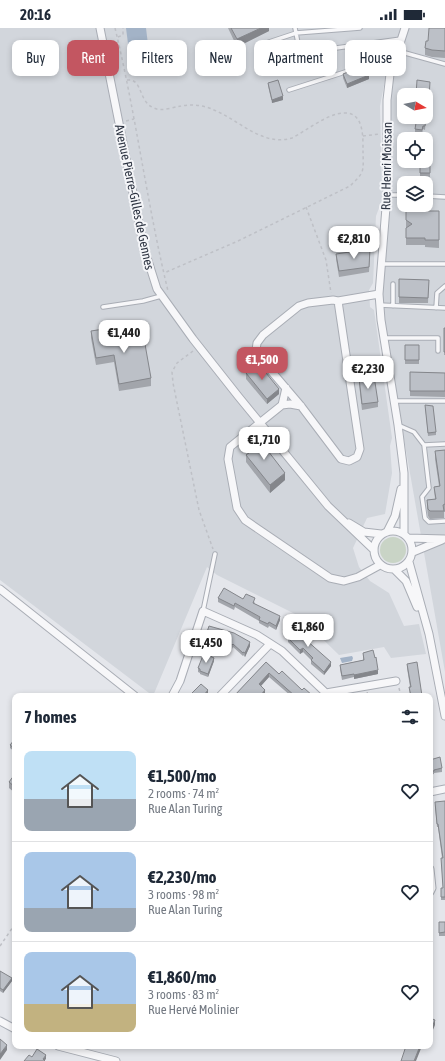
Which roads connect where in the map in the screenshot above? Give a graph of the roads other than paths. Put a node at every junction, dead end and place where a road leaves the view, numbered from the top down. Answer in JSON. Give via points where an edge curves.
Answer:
{"nodes":[{"id":1,"x":100,"y":28,"type":"edge"},
{"id":2,"x":295,"y":28,"type":"edge"},
{"id":3,"x":360,"y":28,"type":"edge"},
{"id":4,"x":405,"y":28,"type":"edge"},
{"id":5,"x":296,"y":33,"type":"junction"},
{"id":6,"x":401,"y":38,"type":"joint"},
{"id":7,"x":275,"y":40,"type":"edge"},
{"id":8,"x":297,"y":40,"type":"edge"},
{"id":9,"x":337,"y":48,"type":"edge"},
{"id":10,"x":406,"y":53,"type":"edge"},
{"id":11,"x":445,"y":64,"type":"edge"},
{"id":12,"x":345,"y":72,"type":"edge"},
{"id":13,"x":390,"y":76,"type":"edge"},
{"id":14,"x":289,"y":90,"type":"dead end"},
{"id":15,"x":387,"y":195,"type":"junction"},
{"id":16,"x":397,"y":195,"type":"edge"},
{"id":17,"x":433,"y":196,"type":"edge"},
{"id":18,"x":445,"y":197,"type":"edge"},
{"id":19,"x":382,"y":264,"type":"junction"},
{"id":20,"x":445,"y":264,"type":"edge"},
{"id":21,"x":393,"y":284,"type":"dead end"},
{"id":22,"x":445,"y":286,"type":"edge"},
{"id":23,"x":379,"y":294,"type":"junction"},
{"id":24,"x":161,"y":296,"type":"junction"},
{"id":25,"x":336,"y":300,"type":"junction"},
{"id":26,"x":379,"y":305,"type":"junction"},
{"id":27,"x":393,"y":306,"type":"junction"},
{"id":28,"x":103,"y":307,"type":"dead end"},
{"id":29,"x":436,"y":308,"type":"junction"},
{"id":30,"x":445,"y":308,"type":"edge"},
{"id":31,"x":383,"y":338,"type":"junction"},
{"id":32,"x":438,"y":351,"type":"dead end"},
{"id":33,"x":286,"y":388,"type":"junction"},
{"id":34,"x":395,"y":401,"type":"junction"},
{"id":35,"x":445,"y":401,"type":"edge"},
{"id":36,"x":282,"y":405,"type":"junction"},
{"id":37,"x":302,"y":406,"type":"junction"},
{"id":38,"x":260,"y":423,"type":"junction"},
{"id":39,"x":398,"y":425,"type":"junction"},
{"id":40,"x":445,"y":444,"type":"edge"},
{"id":41,"x":424,"y":445,"type":"junction"},
{"id":42,"x":404,"y":473,"type":"junction"},
{"id":43,"x":340,"y":518,"type":"junction"},
{"id":44,"x":445,"y":521,"type":"edge"},
{"id":45,"x":384,"y":533,"type":"junction"},
{"id":46,"x":406,"y":536,"type":"junction"},
{"id":47,"x":445,"y":539,"type":"edge"},
{"id":48,"x":374,"y":550,"type":"junction"},
{"id":49,"x":413,"y":552,"type":"junction"},
{"id":50,"x":215,"y":554,"type":"road end"},
{"id":51,"x":409,"y":562,"type":"junction"},
{"id":52,"x":380,"y":565,"type":"junction"},
{"id":53,"x":395,"y":570,"type":"junction"},
{"id":54,"x":0,"y":589,"type":"edge"},
{"id":55,"x":203,"y":611,"type":"junction"},
{"id":56,"x":429,"y":634,"type":"junction"},
{"id":57,"x":270,"y":644,"type":"junction"},
{"id":58,"x":396,"y":681,"type":"dead end"},
{"id":59,"x":131,"y":693,"type":"edge"},
{"id":60,"x":174,"y":693,"type":"edge"},
{"id":61,"x":224,"y":693,"type":"edge"},
{"id":62,"x":325,"y":693,"type":"edge"},
{"id":63,"x":337,"y":693,"type":"edge"},
{"id":64,"x":445,"y":716,"type":"edge"},
{"id":65,"x":445,"y":789,"type":"edge"},
{"id":66,"x":433,"y":791,"type":"edge"},
{"id":67,"x":0,"y":1021,"type":"edge"},
{"id":68,"x":12,"y":1027,"type":"edge"},
{"id":69,"x":70,"y":1049,"type":"edge"},
{"id":70,"x":116,"y":1061,"type":"edge"}],
"edges":[{"from":1,"to":24,"type":"street","name":"Avenue Pierre-Gilles de Gennes","via":[[144,248]]},
{"from":2,"to":5,"type":"lane"},
{"from":3,"to":5,"type":"lane"},
{"from":4,"to":6,"type":"street","name":"Rue Henri Moissan"},
{"from":5,"to":7,"type":"lane"},
{"from":5,"to":8,"type":"lane"},
{"from":6,"to":9,"type":"lane"},
{"from":10,"to":11,"type":"lane"},
{"from":12,"to":14,"type":"lane"},
{"from":13,"to":15,"type":"street","name":"Rue Henri Moissan","via":[[387,100]]},
{"from":15,"to":16,"type":"lane"},
{"from":15,"to":19,"type":"street","name":"Rue Henri Moissan"},
{"from":17,"to":18,"type":"lane"},
{"from":19,"to":20,"type":"lane"},
{"from":19,"to":23,"type":"street","name":"Rue Henri Moissan"},
{"from":21,"to":27,"type":"lane"},
{"from":22,"to":29,"type":"lane","via":[[437,293]]},
{"from":23,"to":25,"type":"street"},
{"from":23,"to":26,"type":"street","name":"Rue Henri Moissan"},
{"from":24,"to":28,"type":"lane"},
{"from":24,"to":38,"type":"street","name":"Avenue Pierre-Gilles de Gennes"},
{"from":25,"to":33,"type":"street","via":[[299,306],[263,335],[257,343],[256,350],[261,359]]},
{"from":25,"to":37,"type":"street","via":[[360,449],[357,457],[341,459]]},
{"from":26,"to":27,"type":"lane"},
{"from":26,"to":31,"type":"street","name":"Rue Henri Moissan"},
{"from":27,"to":29,"type":"lane"},
{"from":29,"to":30,"type":"lane"},
{"from":31,"to":32,"type":"lane","via":[[438,338]]},
{"from":31,"to":34,"type":"street","name":"Rue Henri Moissan"},
{"from":33,"to":36,"type":"street"},
{"from":33,"to":37,"type":"street"},
{"from":34,"to":35,"type":"lane"},
{"from":34,"to":39,"type":"street","name":"Rue Henri Moissan"},
{"from":36,"to":37,"type":"street"},
{"from":36,"to":38,"type":"street"},
{"from":38,"to":43,"type":"street","name":"Avenue Pierre-Gilles de Gennes"},
{"from":38,"to":52,"type":"street","via":[[230,447],[228,459],[237,508],[245,520],[330,578],[344,581],[358,577]]},
{"from":39,"to":41,"type":"lane","via":[[414,432]]},
{"from":39,"to":42,"type":"street","name":"Rue Henri Moissan"},
{"from":40,"to":41,"type":"lane"},
{"from":41,"to":44,"type":"lane","via":[[430,488],[422,497],[426,518],[429,522]]},
{"from":42,"to":45,"type":"street","name":"Rue Henri Moissan","via":[[395,516]]},
{"from":42,"to":46,"type":"street","name":"Rue Henri Moissan"},
{"from":43,"to":45,"type":"street","name":"Avenue Pierre-Gilles de Gennes","via":[[364,532]]},
{"from":43,"to":48,"type":"street","name":"Avenue Pierre-Gilles de Gennes"},
{"from":45,"to":46,"type":"street","via":[[399,531]]},
{"from":45,"to":48,"type":"street","via":[[377,539]]},
{"from":46,"to":47,"type":"street"},
{"from":46,"to":49,"type":"street"},
{"from":47,"to":49,"type":"street"},
{"from":48,"to":52,"type":"street"},
{"from":49,"to":51,"type":"street"},
{"from":50,"to":55,"type":"lane"},
{"from":51,"to":53,"type":"street"},
{"from":51,"to":56,"type":"street"},
{"from":52,"to":53,"type":"street"},
{"from":53,"to":56,"type":"street","via":[[406,581]]},
{"from":54,"to":59,"type":"street"},
{"from":55,"to":57,"type":"street","via":[[257,635]]},
{"from":55,"to":60,"type":"street"},
{"from":56,"to":64,"type":"street"},
{"from":57,"to":61,"type":"street"},
{"from":57,"to":62,"type":"street","via":[[282,651]]},
{"from":58,"to":63,"type":"street"},
{"from":65,"to":66,"type":"street"},
{"from":67,"to":68,"type":"street"},
{"from":69,"to":70,"type":"street"}]}
